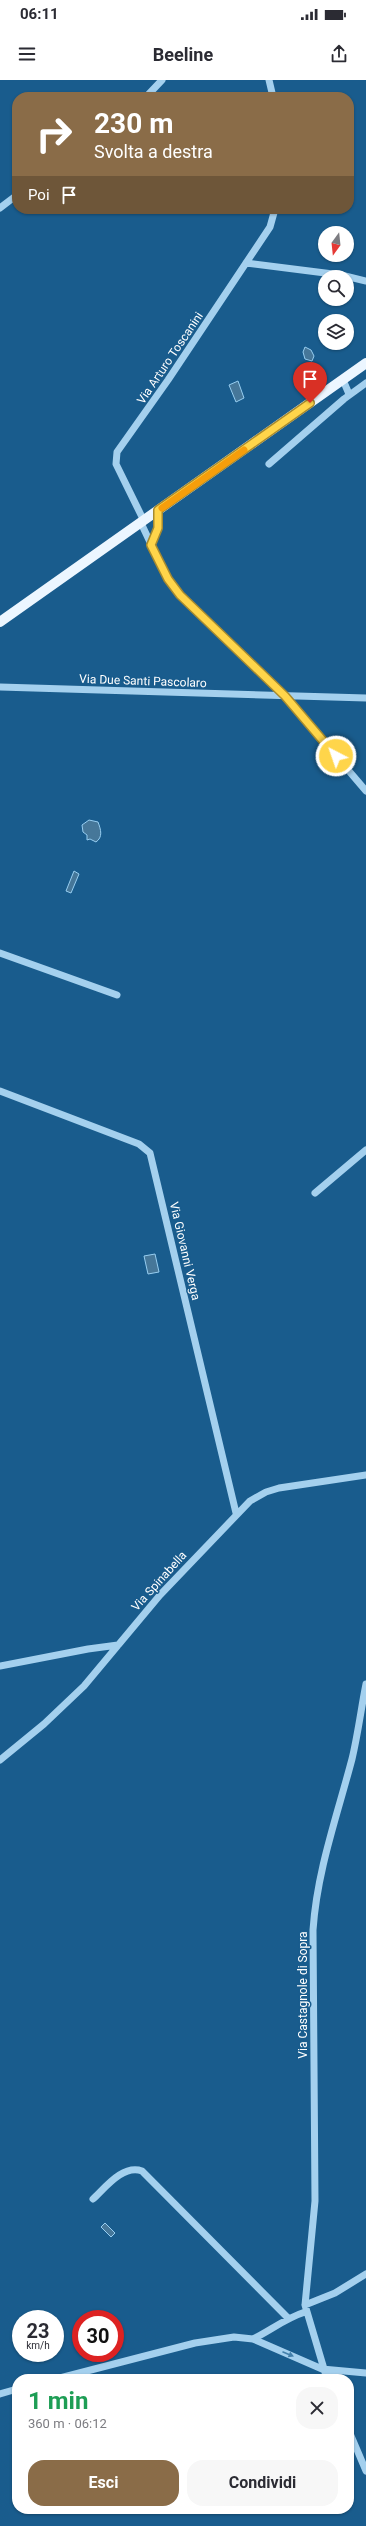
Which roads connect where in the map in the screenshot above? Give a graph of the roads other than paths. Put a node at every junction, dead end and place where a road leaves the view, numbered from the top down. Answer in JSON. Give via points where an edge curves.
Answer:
{"nodes":[{"id":1,"x":162,"y":80,"type":"edge"},
{"id":2,"x":269,"y":80,"type":"edge"},
{"id":3,"x":151,"y":92,"type":"edge"},
{"id":4,"x":272,"y":92,"type":"edge"},
{"id":5,"x":12,"y":199,"type":"edge"},
{"id":6,"x":0,"y":208,"type":"edge"},
{"id":7,"x":274,"y":214,"type":"edge"},
{"id":8,"x":246,"y":263,"type":"junction"},
{"id":9,"x":366,"y":281,"type":"edge"},
{"id":10,"x":366,"y":363,"type":"edge"},
{"id":11,"x":343,"y":380,"type":"junction"},
{"id":12,"x":366,"y":383,"type":"edge"},
{"id":13,"x":349,"y":394,"type":"junction"},
{"id":14,"x":269,"y":464,"type":"dead end"},
{"id":15,"x":158,"y":510,"type":"junction"},
{"id":16,"x":142,"y":522,"type":"junction"},
{"id":17,"x":151,"y":545,"type":"junction"},
{"id":18,"x":0,"y":622,"type":"edge"},
{"id":19,"x":0,"y":687,"type":"edge"},
{"id":20,"x":285,"y":696,"type":"junction"},
{"id":21,"x":366,"y":698,"type":"edge"},
{"id":22,"x":366,"y":791,"type":"edge"},
{"id":23,"x":0,"y":953,"type":"edge"},
{"id":24,"x":117,"y":995,"type":"dead end"},
{"id":25,"x":0,"y":1090,"type":"edge"},
{"id":26,"x":366,"y":1150,"type":"edge"},
{"id":27,"x":315,"y":1193,"type":"dead end"},
{"id":28,"x":366,"y":1474,"type":"edge"},
{"id":29,"x":236,"y":1513,"type":"junction"},
{"id":30,"x":118,"y":1645,"type":"junction"},
{"id":31,"x":0,"y":1666,"type":"edge"},
{"id":32,"x":366,"y":1684,"type":"edge"},
{"id":33,"x":359,"y":1726,"type":"junction"},
{"id":34,"x":366,"y":1730,"type":"edge"},
{"id":35,"x":0,"y":1760,"type":"edge"},
{"id":36,"x":93,"y":2199,"type":"dead end"},
{"id":37,"x":366,"y":2274,"type":"edge"},
{"id":38,"x":305,"y":2309,"type":"junction"},
{"id":39,"x":288,"y":2318,"type":"junction"},
{"id":40,"x":253,"y":2339,"type":"junction"},
{"id":41,"x":322,"y":2369,"type":"junction"},
{"id":42,"x":76,"y":2374,"type":"edge"},
{"id":43,"x":324,"y":2374,"type":"edge"},
{"id":44,"x":366,"y":2374,"type":"edge"},
{"id":45,"x":12,"y":2390,"type":"edge"},
{"id":46,"x":0,"y":2394,"type":"edge"},
{"id":47,"x":354,"y":2443,"type":"edge"},
{"id":48,"x":366,"y":2471,"type":"edge"}],
"edges":[{"from":1,"to":3,"type":"street"},
{"from":2,"to":4,"type":"street"},
{"from":5,"to":6,"type":"street"},
{"from":7,"to":8,"type":"street","name":"Via Arturo Toscanini","via":[[270,227]]},
{"from":8,"to":9,"type":"street","via":[[341,275]]},
{"from":8,"to":16,"type":"street","name":"Via Arturo Toscanini","via":[[117,452],[116,464]]},
{"from":10,"to":11,"type":"main road"},
{"from":11,"to":13,"type":"street"},
{"from":11,"to":15,"type":"main road"},
{"from":12,"to":13,"type":"street"},
{"from":13,"to":14,"type":"street"},
{"from":15,"to":16,"type":"main road"},
{"from":15,"to":17,"type":"street","via":[[158,528]]},
{"from":16,"to":17,"type":"street","name":"Via Arturo Toscanini"},
{"from":16,"to":18,"type":"main road"},
{"from":17,"to":20,"type":"street","name":"Via Arturo Toscanini","via":[[168,579],[180,595]]},
{"from":19,"to":20,"type":"street","name":"Via Due Santi Pascolaro"},
{"from":20,"to":21,"type":"street","name":"Via Due Santi Pascolaro"},
{"from":20,"to":22,"type":"street","name":"Via Arturo Toscanini"},
{"from":23,"to":24,"type":"street"},
{"from":25,"to":29,"type":"street","name":"Via Giovanni Verga","via":[[139,1144],[150,1154]]},
{"from":26,"to":27,"type":"street"},
{"from":28,"to":29,"type":"street","name":"Via Spinabella","via":[[272,1490],[256,1497]]},
{"from":29,"to":30,"type":"street","name":"Via Spinabella"},
{"from":30,"to":31,"type":"street"},
{"from":30,"to":35,"type":"street","name":"Via Spinabella","via":[[60,1709]]},
{"from":32,"to":33,"type":"street","name":"Via Castagnole di Sopra"},
{"from":33,"to":34,"type":"street"},
{"from":33,"to":38,"type":"street","name":"Via Castagnole di Sopra","via":[[324,1858],[314,1921],[315,2201]]},
{"from":36,"to":39,"type":"street","via":[[121,2174],[133,2169],[142,2171]]},
{"from":37,"to":38,"type":"street"},
{"from":38,"to":39,"type":"street"},
{"from":38,"to":41,"type":"street"},
{"from":39,"to":40,"type":"street","via":[[273,2330]]},
{"from":40,"to":41,"type":"street","one_way":true},
{"from":40,"to":42,"type":"street","via":[[234,2337],[195,2344]]},
{"from":41,"to":43,"type":"street"},
{"from":41,"to":44,"type":"street"},
{"from":45,"to":46,"type":"street"},
{"from":47,"to":48,"type":"street"}]}
